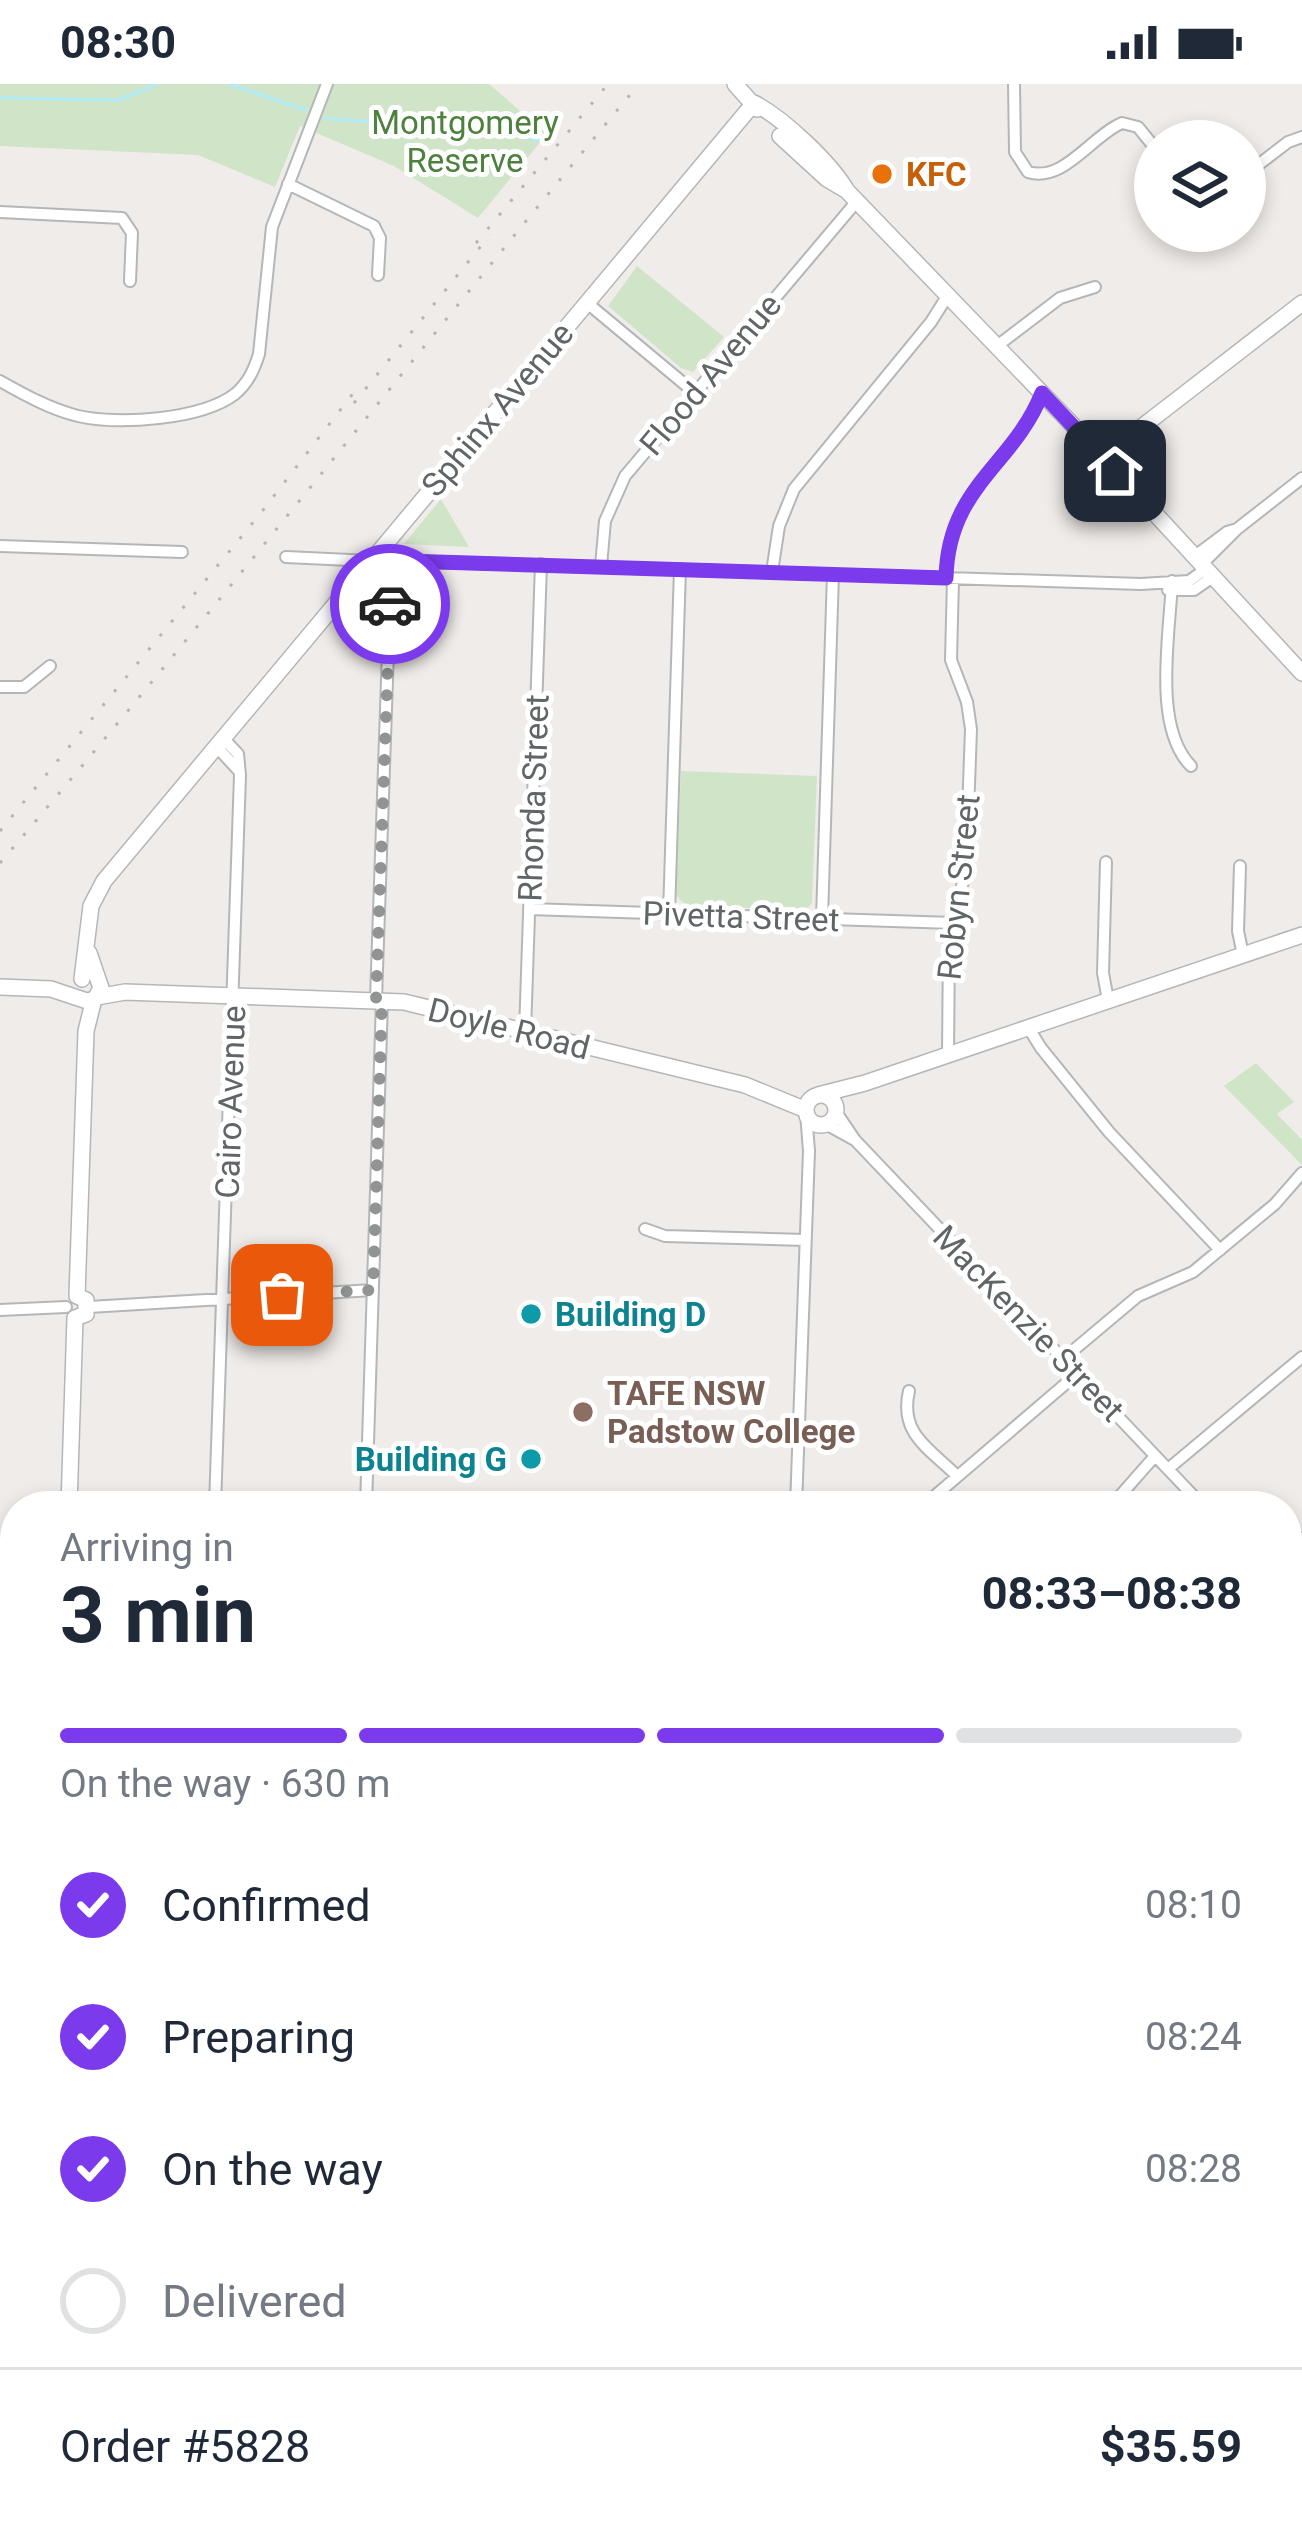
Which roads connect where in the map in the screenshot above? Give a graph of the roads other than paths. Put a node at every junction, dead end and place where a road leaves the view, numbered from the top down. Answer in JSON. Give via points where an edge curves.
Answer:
{"nodes":[{"id":1,"x":735,"y":84,"type":"edge"},
{"id":2,"x":1014,"y":84,"type":"edge"},
{"id":3,"x":327,"y":92,"type":"edge"},
{"id":4,"x":754,"y":104,"type":"junction"},
{"id":5,"x":1134,"y":126,"type":"edge"},
{"id":6,"x":1302,"y":137,"type":"edge"},
{"id":7,"x":1266,"y":159,"type":"edge"},
{"id":8,"x":288,"y":184,"type":"junction"},
{"id":9,"x":852,"y":196,"type":"junction"},
{"id":10,"x":0,"y":212,"type":"edge"},
{"id":11,"x":378,"y":274,"type":"dead end"},
{"id":12,"x":130,"y":281,"type":"dead end"},
{"id":13,"x":1096,"y":287,"type":"dead end"},
{"id":14,"x":952,"y":299,"type":"junction"},
{"id":15,"x":586,"y":302,"type":"junction"},
{"id":16,"x":1302,"y":303,"type":"edge"},
{"id":17,"x":997,"y":346,"type":"junction"},
{"id":18,"x":0,"y":381,"type":"edge"},
{"id":19,"x":694,"y":392,"type":"junction"},
{"id":20,"x":1048,"y":399,"type":"junction"},
{"id":21,"x":1103,"y":458,"type":"junction"},
{"id":22,"x":1302,"y":478,"type":"edge"},
{"id":23,"x":0,"y":546,"type":"edge"},
{"id":24,"x":182,"y":552,"type":"dead end"},
{"id":25,"x":377,"y":553,"type":"junction"},
{"id":26,"x":286,"y":556,"type":"dead end"},
{"id":27,"x":398,"y":563,"type":"junction"},
{"id":28,"x":541,"y":564,"type":"junction"},
{"id":29,"x":601,"y":566,"type":"junction"},
{"id":30,"x":1204,"y":566,"type":"junction"},
{"id":31,"x":680,"y":569,"type":"junction"},
{"id":32,"x":775,"y":572,"type":"junction"},
{"id":33,"x":833,"y":574,"type":"junction"},
{"id":34,"x":951,"y":578,"type":"junction"},
{"id":35,"x":1172,"y":586,"type":"junction"},
{"id":36,"x":50,"y":666,"type":"dead end"},
{"id":37,"x":1302,"y":672,"type":"edge"},
{"id":38,"x":0,"y":687,"type":"edge"},
{"id":39,"x":220,"y":742,"type":"junction"},
{"id":40,"x":1191,"y":766,"type":"dead end"},
{"id":41,"x":1106,"y":862,"type":"dead end"},
{"id":42,"x":1240,"y":866,"type":"dead end"},
{"id":43,"x":529,"y":909,"type":"junction"},
{"id":44,"x":668,"y":914,"type":"junction"},
{"id":45,"x":822,"y":918,"type":"junction"},
{"id":46,"x":952,"y":923,"type":"junction"},
{"id":47,"x":1302,"y":934,"type":"edge"},
{"id":48,"x":1243,"y":955,"type":"junction"},
{"id":49,"x":0,"y":987,"type":"edge"},
{"id":50,"x":89,"y":989,"type":"junction"},
{"id":51,"x":233,"y":995,"type":"junction"},
{"id":52,"x":379,"y":1000,"type":"junction"},
{"id":53,"x":1108,"y":1000,"type":"junction"},
{"id":54,"x":1028,"y":1027,"type":"junction"},
{"id":55,"x":525,"y":1032,"type":"junction"},
{"id":56,"x":948,"y":1054,"type":"junction"},
{"id":57,"x":865,"y":1083,"type":"junction"},
{"id":58,"x":810,"y":1104,"type":"junction"},
{"id":59,"x":830,"y":1117,"type":"junction"},
{"id":60,"x":808,"y":1151,"type":"junction"},
{"id":61,"x":1302,"y":1173,"type":"edge"},
{"id":62,"x":645,"y":1229,"type":"dead end"},
{"id":63,"x":805,"y":1240,"type":"junction"},
{"id":64,"x":1220,"y":1250,"type":"junction"},
{"id":65,"x":373,"y":1290,"type":"junction"},
{"id":66,"x":223,"y":1298,"type":"junction"},
{"id":67,"x":77,"y":1307,"type":"junction"},
{"id":68,"x":0,"y":1310,"type":"edge"},
{"id":69,"x":1302,"y":1357,"type":"edge"},
{"id":70,"x":1063,"y":1358,"type":"junction"},
{"id":71,"x":1077,"y":1374,"type":"junction"},
{"id":72,"x":909,"y":1390,"type":"dead end"},
{"id":73,"x":1155,"y":1456,"type":"junction"},
{"id":74,"x":1168,"y":1469,"type":"junction"},
{"id":75,"x":957,"y":1476,"type":"junction"},
{"id":76,"x":71,"y":1491,"type":"edge"},
{"id":77,"x":216,"y":1491,"type":"edge"},
{"id":78,"x":366,"y":1491,"type":"edge"},
{"id":79,"x":797,"y":1491,"type":"edge"},
{"id":80,"x":940,"y":1491,"type":"edge"},
{"id":81,"x":1124,"y":1491,"type":"edge"},
{"id":82,"x":1189,"y":1491,"type":"edge"}],
"edges":[{"from":1,"to":4,"type":"street"},
{"from":2,"to":5,"type":"street","via":[[1015,152],[1028,172],[1055,172],[1122,123]]},
{"from":3,"to":8,"type":"street"},
{"from":4,"to":9,"type":"street"},
{"from":4,"to":15,"type":"street","name":"Sphinx Avenue"},
{"from":6,"to":7,"type":"street"},
{"from":8,"to":11,"type":"street","via":[[374,226]]},
{"from":8,"to":18,"type":"street","via":[[270,241],[259,354],[233,395],[177,413],[107,420],[60,411]]},
{"from":9,"to":14,"type":"street"},
{"from":9,"to":19,"type":"street","name":"Flood Avenue"},
{"from":10,"to":12,"type":"street","via":[[122,218],[132,233]]},
{"from":13,"to":17,"type":"street","via":[[1060,298]]},
{"from":14,"to":17,"type":"street"},
{"from":14,"to":32,"type":"street","via":[[794,489],[782,514]]},
{"from":15,"to":19,"type":"street"},
{"from":15,"to":25,"type":"street","name":"Sphinx Avenue"},
{"from":16,"to":21,"type":"street"},
{"from":17,"to":20,"type":"street"},
{"from":19,"to":29,"type":"street","name":"Flood Avenue","via":[[618,487],[604,521]]},
{"from":20,"to":21,"type":"street"},
{"from":20,"to":34,"type":"street","name":"Robyn Street","via":[[966,498]]},
{"from":21,"to":30,"type":"street"},
{"from":22,"to":30,"type":"street"},
{"from":23,"to":24,"type":"street"},
{"from":25,"to":26,"type":"street"},
{"from":25,"to":27,"type":"street"},
{"from":25,"to":39,"type":"street","name":"Sphinx Avenue"},
{"from":27,"to":28,"type":"street"},
{"from":27,"to":52,"type":"street","via":[[390,593]]},
{"from":28,"to":29,"type":"street"},
{"from":28,"to":43,"type":"street","name":"Rhonda Street"},
{"from":29,"to":31,"type":"street"},
{"from":30,"to":35,"type":"street","via":[[1194,590]]},
{"from":30,"to":37,"type":"street"},
{"from":31,"to":32,"type":"street"},
{"from":31,"to":44,"type":"street"},
{"from":32,"to":33,"type":"street"},
{"from":33,"to":34,"type":"street"},
{"from":33,"to":45,"type":"street"},
{"from":34,"to":35,"type":"street"},
{"from":34,"to":46,"type":"street","name":"Robyn Street","via":[[952,660],[971,729],[966,868]]},
{"from":35,"to":40,"type":"street","via":[[1167,719]]},
{"from":36,"to":38,"type":"street","via":[[32,684]]},
{"from":39,"to":50,"type":"street","name":"Sphinx Avenue","via":[[99,886],[91,906]]},
{"from":39,"to":51,"type":"street","name":"Cairo Avenue","via":[[239,771]]},
{"from":41,"to":53,"type":"street"},
{"from":42,"to":48,"type":"street"},
{"from":43,"to":44,"type":"street","name":"Pivetta Street"},
{"from":43,"to":55,"type":"street","name":"Rhonda Street"},
{"from":44,"to":45,"type":"street","name":"Pivetta Street"},
{"from":45,"to":46,"type":"street","name":"Pivetta Street"},
{"from":46,"to":56,"type":"street","name":"Robyn Street"},
{"from":47,"to":48,"type":"street"},
{"from":48,"to":53,"type":"street"},
{"from":49,"to":50,"type":"street","name":"Doyle Road"},
{"from":50,"to":51,"type":"street","name":"Doyle Road"},
{"from":50,"to":67,"type":"street"},
{"from":51,"to":52,"type":"street","name":"Doyle Road"},
{"from":51,"to":66,"type":"street","name":"Cairo Avenue"},
{"from":52,"to":55,"type":"street","name":"Doyle Road"},
{"from":52,"to":65,"type":"street"},
{"from":53,"to":54,"type":"street"},
{"from":54,"to":56,"type":"street"},
{"from":54,"to":64,"type":"street","via":[[1108,1132]]},
{"from":55,"to":58,"type":"street","name":"Doyle Road"},
{"from":56,"to":57,"type":"street"},
{"from":57,"to":58,"type":"street"},
{"from":57,"to":59,"type":"street"},
{"from":58,"to":59,"type":"street","via":[[812,1122]]},
{"from":58,"to":59,"type":"street","via":[[830,1097]]},
{"from":58,"to":60,"type":"street"},
{"from":59,"to":60,"type":"street"},
{"from":59,"to":70,"type":"street","name":"MacKenzie Street"},
{"from":60,"to":63,"type":"street"},
{"from":61,"to":64,"type":"street"},
{"from":62,"to":63,"type":"street"},
{"from":63,"to":79,"type":"street"},
{"from":64,"to":70,"type":"street","via":[[1187,1277],[1138,1295]]},
{"from":65,"to":66,"type":"street"},
{"from":65,"to":78,"type":"street"},
{"from":66,"to":67,"type":"street"},
{"from":66,"to":77,"type":"street","name":"Cairo Avenue"},
{"from":67,"to":68,"type":"street"},
{"from":67,"to":76,"type":"street"},
{"from":69,"to":74,"type":"street"},
{"from":70,"to":71,"type":"street","name":"MacKenzie Street"},
{"from":71,"to":73,"type":"street","name":"MacKenzie Street"},
{"from":71,"to":75,"type":"street"},
{"from":72,"to":75,"type":"street","via":[[908,1426]]},
{"from":73,"to":74,"type":"street","name":"MacKenzie Street"},
{"from":73,"to":81,"type":"street"},
{"from":74,"to":82,"type":"street","name":"MacKenzie Street"},
{"from":75,"to":80,"type":"street"}]}
